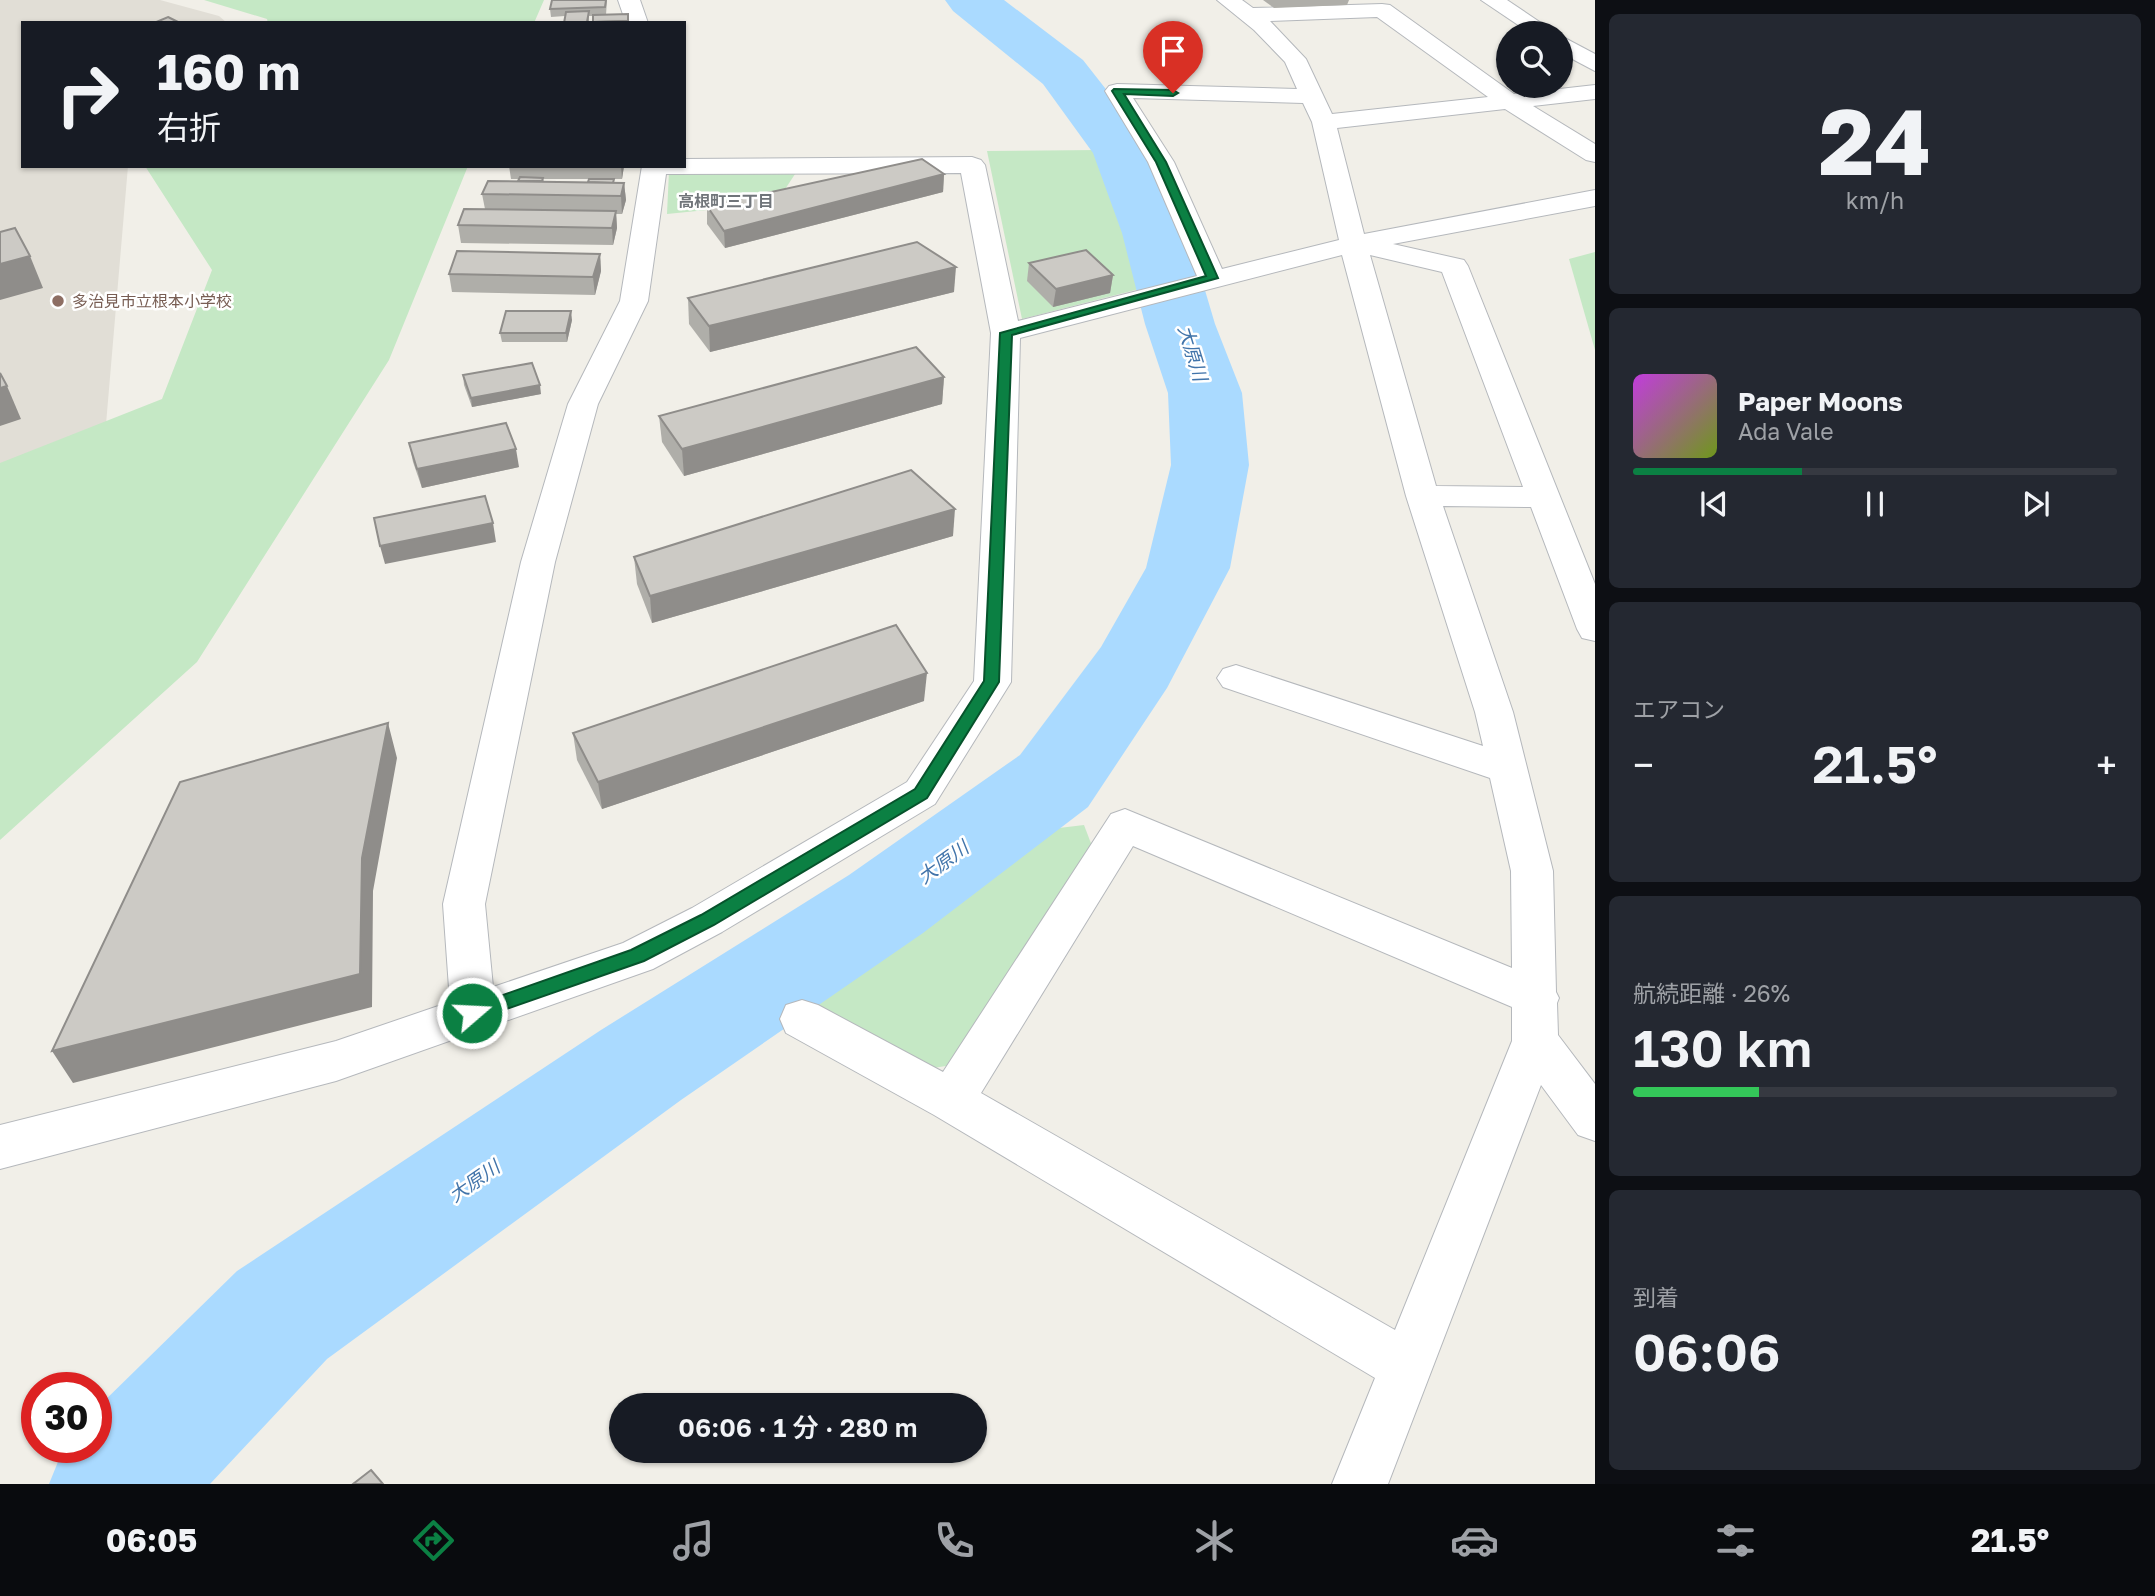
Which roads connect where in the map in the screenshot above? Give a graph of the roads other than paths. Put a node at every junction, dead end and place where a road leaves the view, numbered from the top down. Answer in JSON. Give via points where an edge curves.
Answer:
{"nodes":[{"id":1,"x":629,"y":0,"type":"edge"},
{"id":2,"x":1228,"y":0,"type":"edge"},
{"id":3,"x":1492,"y":0,"type":"edge"},
{"id":4,"x":1247,"y":15,"type":"junction"},
{"id":5,"x":635,"y":21,"type":"edge"},
{"id":6,"x":1526,"y":21,"type":"edge"},
{"id":7,"x":1573,"y":50,"type":"edge"},
{"id":8,"x":1595,"y":64,"type":"edge"},
{"id":9,"x":1595,"y":92,"type":"edge"},
{"id":10,"x":1312,"y":96,"type":"junction"},
{"id":11,"x":1512,"y":103,"type":"junction"},
{"id":12,"x":1324,"y":122,"type":"junction"},
{"id":13,"x":1595,"y":155,"type":"edge"},
{"id":14,"x":686,"y":167,"type":"edge"},
{"id":15,"x":655,"y":168,"type":"edge"},
{"id":16,"x":1595,"y":198,"type":"edge"},
{"id":17,"x":1353,"y":244,"type":"junction"},
{"id":18,"x":1212,"y":278,"type":"junction"},
{"id":19,"x":1006,"y":333,"type":"junction"},
{"id":20,"x":1422,"y":496,"type":"junction"},
{"id":21,"x":1544,"y":497,"type":"junction"},
{"id":22,"x":1595,"y":629,"type":"edge"},
{"id":23,"x":1236,"y":678,"type":"dead end"},
{"id":24,"x":1508,"y":769,"type":"junction"},
{"id":25,"x":472,"y":1013,"type":"junction"},
{"id":26,"x":802,"y":1019,"type":"dead end"},
{"id":27,"x":1536,"y":1019,"type":"junction"},
{"id":28,"x":951,"y":1100,"type":"junction"},
{"id":29,"x":1595,"y":1120,"type":"edge"},
{"id":30,"x":0,"y":1147,"type":"edge"},
{"id":31,"x":1406,"y":1366,"type":"junction"},
{"id":32,"x":1360,"y":1484,"type":"edge"}],
"edges":[{"from":1,"to":5,"type":"street"},
{"from":2,"to":4,"type":"street"},
{"from":3,"to":6,"type":"street"},
{"from":4,"to":10,"type":"street","via":[[1262,24],[1295,59]]},
{"from":4,"to":11,"type":"street","via":[[1382,10]]},
{"from":7,"to":8,"type":"street"},
{"from":9,"to":11,"type":"street"},
{"from":10,"to":12,"type":"street"},
{"from":10,"to":18,"type":"street","via":[[1117,91],[1161,162]]},
{"from":11,"to":12,"type":"street"},
{"from":11,"to":13,"type":"street"},
{"from":12,"to":17,"type":"street"},
{"from":14,"to":19,"type":"street","via":[[972,165]]},
{"from":15,"to":25,"type":"street","via":[[634,301],[583,404],[538,562],[467,890],[464,904]]},
{"from":16,"to":17,"type":"street"},
{"from":17,"to":18,"type":"street"},
{"from":17,"to":20,"type":"street"},
{"from":17,"to":21,"type":"street","via":[[1454,266]]},
{"from":18,"to":19,"type":"street"},
{"from":19,"to":25,"type":"street","via":[[992,682],[921,793],[638,956]]},
{"from":20,"to":21,"type":"street"},
{"from":20,"to":24,"type":"street","via":[[1494,712]]},
{"from":21,"to":22,"type":"street"},
{"from":23,"to":24,"type":"street"},
{"from":24,"to":27,"type":"street","via":[[1532,871]]},
{"from":25,"to":30,"type":"street","via":[[336,1062]]},
{"from":26,"to":28,"type":"street"},
{"from":27,"to":28,"type":"street","via":[[1125,825]]},
{"from":27,"to":29,"type":"street"},
{"from":27,"to":31,"type":"street"},
{"from":28,"to":31,"type":"street"},
{"from":31,"to":32,"type":"street"}]}
